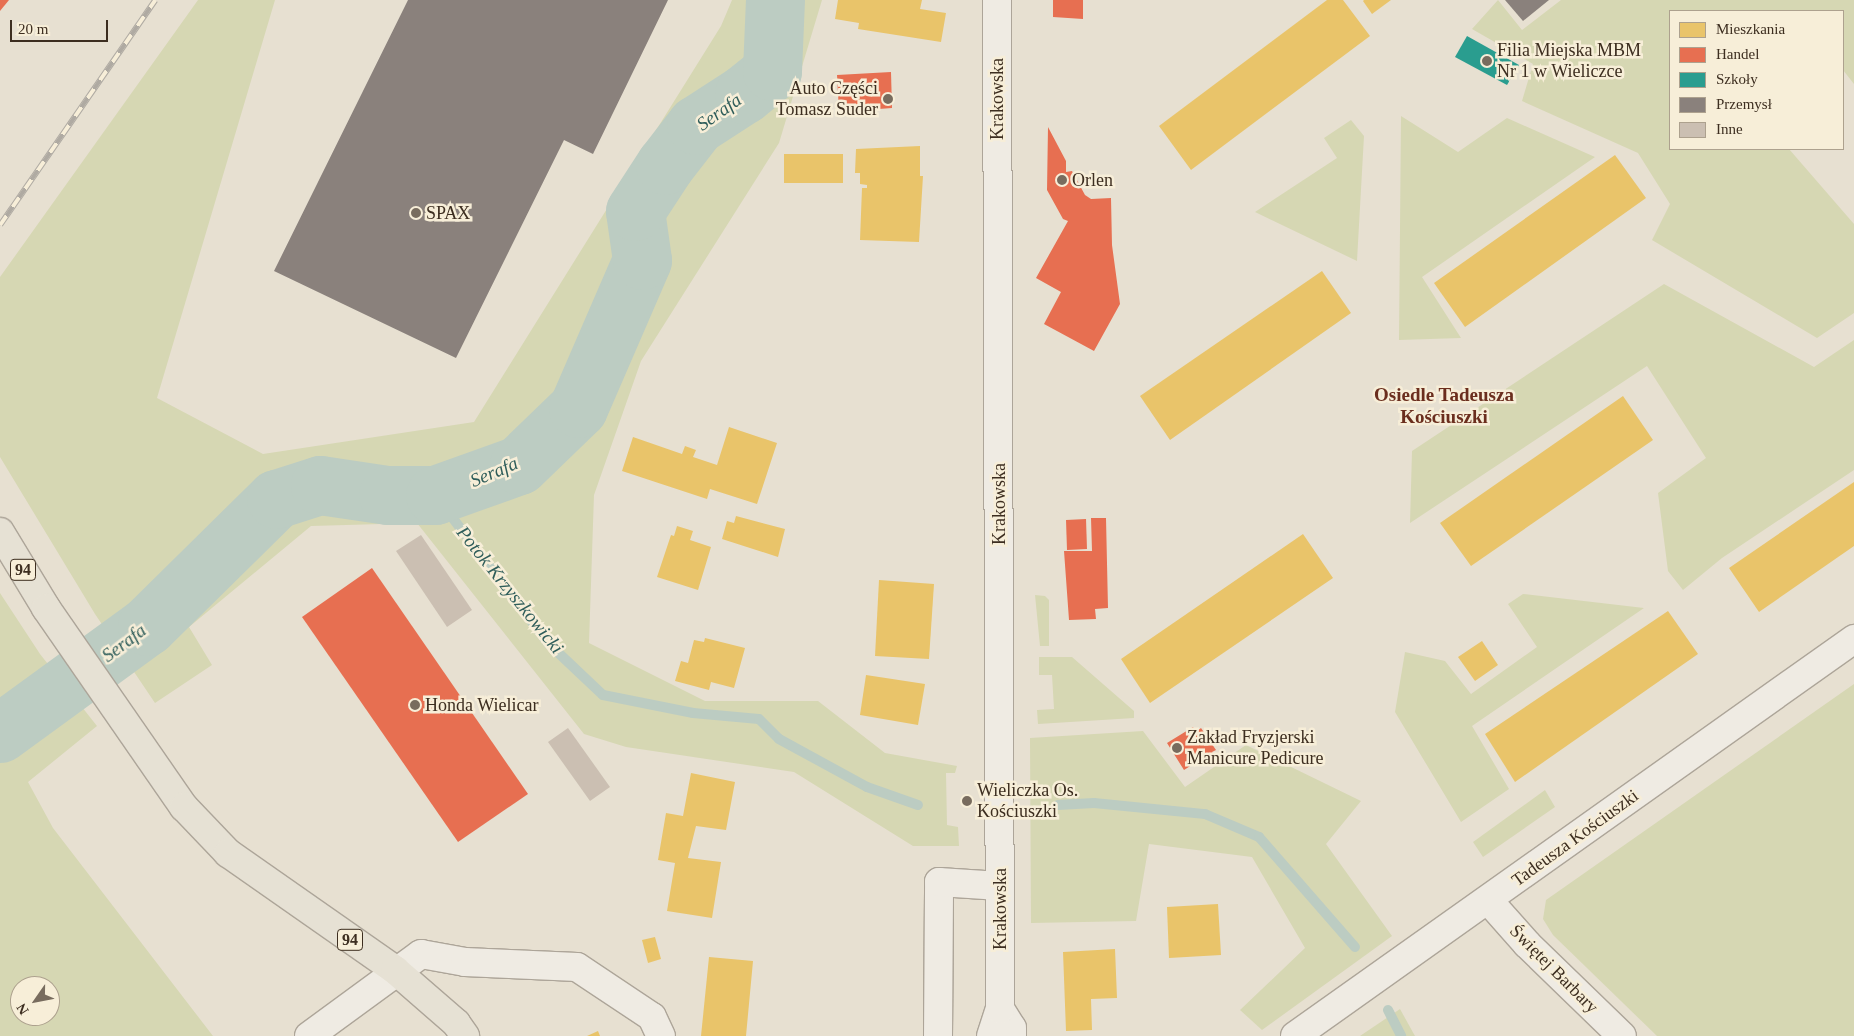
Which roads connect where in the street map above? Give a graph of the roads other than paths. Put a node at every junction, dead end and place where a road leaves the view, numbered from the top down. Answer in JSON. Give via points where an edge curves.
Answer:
{"nodes":[{"id":1,"x":997,"y":0,"type":"edge"},
{"id":2,"x":0,"y":532,"type":"edge"},
{"id":3,"x":1854,"y":639,"type":"edge"},
{"id":4,"x":1000,"y":886,"type":"junction"},
{"id":5,"x":1488,"y":900,"type":"junction"},
{"id":6,"x":395,"y":970,"type":"junction"},
{"id":7,"x":1000,"y":1009,"type":"junction"},
{"id":8,"x":309,"y":1036,"type":"edge"},
{"id":9,"x":465,"y":1036,"type":"edge"},
{"id":10,"x":661,"y":1036,"type":"edge"},
{"id":11,"x":938,"y":1036,"type":"edge"},
{"id":12,"x":991,"y":1036,"type":"edge"},
{"id":13,"x":1012,"y":1036,"type":"edge"},
{"id":14,"x":1295,"y":1036,"type":"edge"},
{"id":15,"x":1622,"y":1036,"type":"edge"}],
"edges":[{"from":1,"to":4,"type":"street","name":"Krakowska"},
{"from":2,"to":6,"type":"main road","number":"94","via":[[46,608],[184,807],[228,853]]},
{"from":3,"to":5,"type":"street","name":"Tadeusza Kościuszki"},
{"from":4,"to":7,"type":"street","name":"Krakowska"},
{"from":4,"to":11,"type":"street","via":[[939,882]]},
{"from":5,"to":14,"type":"street","name":"Tadeusza Kościuszki"},
{"from":5,"to":15,"type":"street","name":"Świętej Barbary","via":[[1527,944]]},
{"from":6,"to":8,"type":"street"},
{"from":6,"to":9,"type":"main road","number":"94","via":[[456,1023]]},
{"from":6,"to":10,"type":"street","via":[[421,954],[464,962],[577,967],[652,1017]]},
{"from":7,"to":12,"type":"street","name":"Krakowska"},
{"from":7,"to":13,"type":"street","name":"Krakowska","via":[[1012,1028]]}]}
